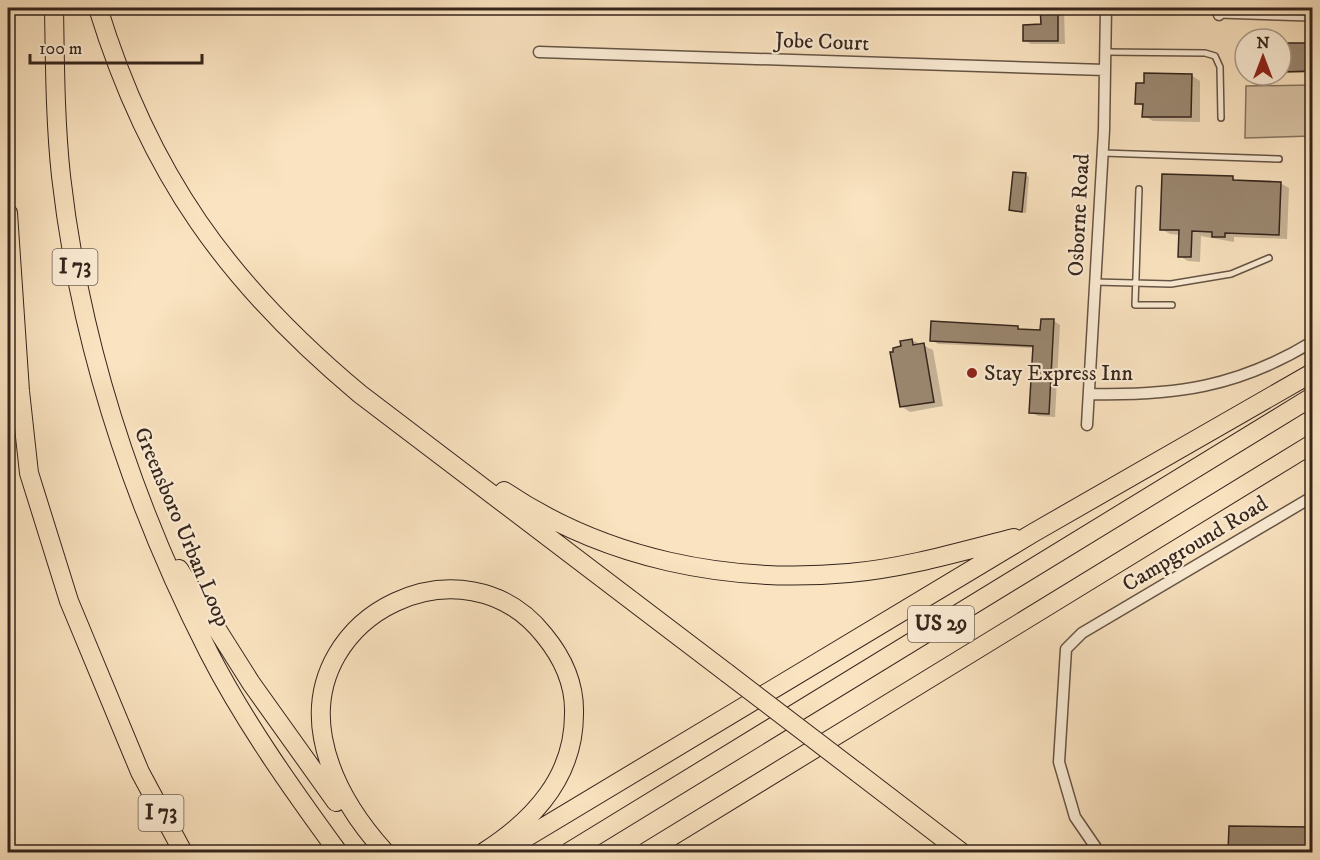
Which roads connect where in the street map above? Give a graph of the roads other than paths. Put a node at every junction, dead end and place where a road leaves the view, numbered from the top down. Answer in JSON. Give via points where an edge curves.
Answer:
{"nodes":[{"id":1,"x":54,"y":8,"type":"edge"},
{"id":2,"x":98,"y":8,"type":"edge"},
{"id":3,"x":1106,"y":8,"type":"edge"},
{"id":4,"x":1219,"y":11,"type":"edge"},
{"id":5,"x":1309,"y":18,"type":"dead end"},
{"id":6,"x":538,"y":52,"type":"dead end"},
{"id":7,"x":1105,"y":52,"type":"junction"},
{"id":8,"x":1105,"y":70,"type":"junction"},
{"id":9,"x":1221,"y":118,"type":"dead end"},
{"id":10,"x":1103,"y":153,"type":"junction"},
{"id":11,"x":1279,"y":159,"type":"dead end"},
{"id":12,"x":1139,"y":189,"type":"dead end"},
{"id":13,"x":8,"y":213,"type":"edge"},
{"id":14,"x":1269,"y":258,"type":"dead end"},
{"id":15,"x":1095,"y":282,"type":"junction"},
{"id":16,"x":1136,"y":284,"type":"junction"},
{"id":17,"x":1172,"y":305,"type":"dead end"},
{"id":18,"x":1312,"y":342,"type":"edge"},
{"id":19,"x":1312,"y":373,"type":"edge"},
{"id":20,"x":1089,"y":394,"type":"junction"},
{"id":21,"x":1312,"y":397,"type":"edge"},
{"id":22,"x":1087,"y":425,"type":"dead end"},
{"id":23,"x":1312,"y":444,"type":"edge"},
{"id":24,"x":441,"y":456,"type":"junction"},
{"id":25,"x":1312,"y":497,"type":"edge"},
{"id":26,"x":147,"y":516,"type":"junction"},
{"id":27,"x":1033,"y":533,"type":"junction"},
{"id":28,"x":183,"y":852,"type":"edge"},
{"id":29,"x":338,"y":852,"type":"edge"},
{"id":30,"x":376,"y":852,"type":"edge"},
{"id":31,"x":385,"y":852,"type":"edge"},
{"id":32,"x":484,"y":852,"type":"edge"},
{"id":33,"x":502,"y":852,"type":"edge"},
{"id":34,"x":569,"y":852,"type":"edge"},
{"id":35,"x":646,"y":852,"type":"edge"},
{"id":36,"x":960,"y":852,"type":"edge"},
{"id":37,"x":1099,"y":852,"type":"edge"}],
"edges":[{"from":1,"to":26,"type":"highway","name":"Greensboro Urban Loop","number":"I 73","via":[[56,113],[72,251],[105,394]]},
{"from":2,"to":24,"type":"highway","via":[[119,71],[155,150],[184,202],[222,256],[310,352]]},
{"from":3,"to":7,"type":"street","name":"Osborne Road"},
{"from":4,"to":5,"type":"lane"},
{"from":6,"to":8,"type":"street","name":"Jobe Court"},
{"from":7,"to":8,"type":"street","name":"Osborne Road"},
{"from":7,"to":9,"type":"lane","via":[[1215,56],[1220,67]]},
{"from":8,"to":10,"type":"street","name":"Osborne Road"},
{"from":10,"to":11,"type":"lane"},
{"from":10,"to":15,"type":"street","name":"Osborne Road"},
{"from":12,"to":16,"type":"lane"},
{"from":13,"to":28,"type":"highway","number":"I 73","via":[[29,473],[69,601],[140,772]]},
{"from":14,"to":16,"type":"lane","via":[[1231,274],[1171,284]]},
{"from":15,"to":16,"type":"lane"},
{"from":15,"to":20,"type":"street","name":"Osborne Road"},
{"from":16,"to":17,"type":"lane","via":[[1135,305]]},
{"from":18,"to":20,"type":"street","via":[[1267,367],[1188,391]]},
{"from":19,"to":27,"type":"highway"},
{"from":20,"to":22,"type":"street","name":"Osborne Road"},
{"from":21,"to":34,"type":"highway","number":"US 29"},
{"from":23,"to":35,"type":"highway","number":"US 29"},
{"from":24,"to":27,"type":"highway","via":[[475,471],[544,515],[585,534],[659,560],[736,574],[850,573],[917,562]]},
{"from":24,"to":36,"type":"highway","bridge":true},
{"from":25,"to":37,"type":"street","name":"Campground Road","via":[[1082,633],[1066,650],[1059,762],[1075,817]]},
{"from":26,"to":29,"type":"highway","name":"Greensboro Urban Loop","number":"I 73","via":[[210,655],[251,726]]},
{"from":26,"to":30,"type":"highway","number":"I 73","via":[[250,683]]},
{"from":27,"to":33,"type":"highway"},
{"from":31,"to":32,"type":"highway","via":[[348,804],[331,768],[321,720],[327,675],[340,648],[370,615],[415,594],[453,590],[496,599],[540,629],[560,657],[574,701],[572,742],[551,793],[528,819]]}]}
